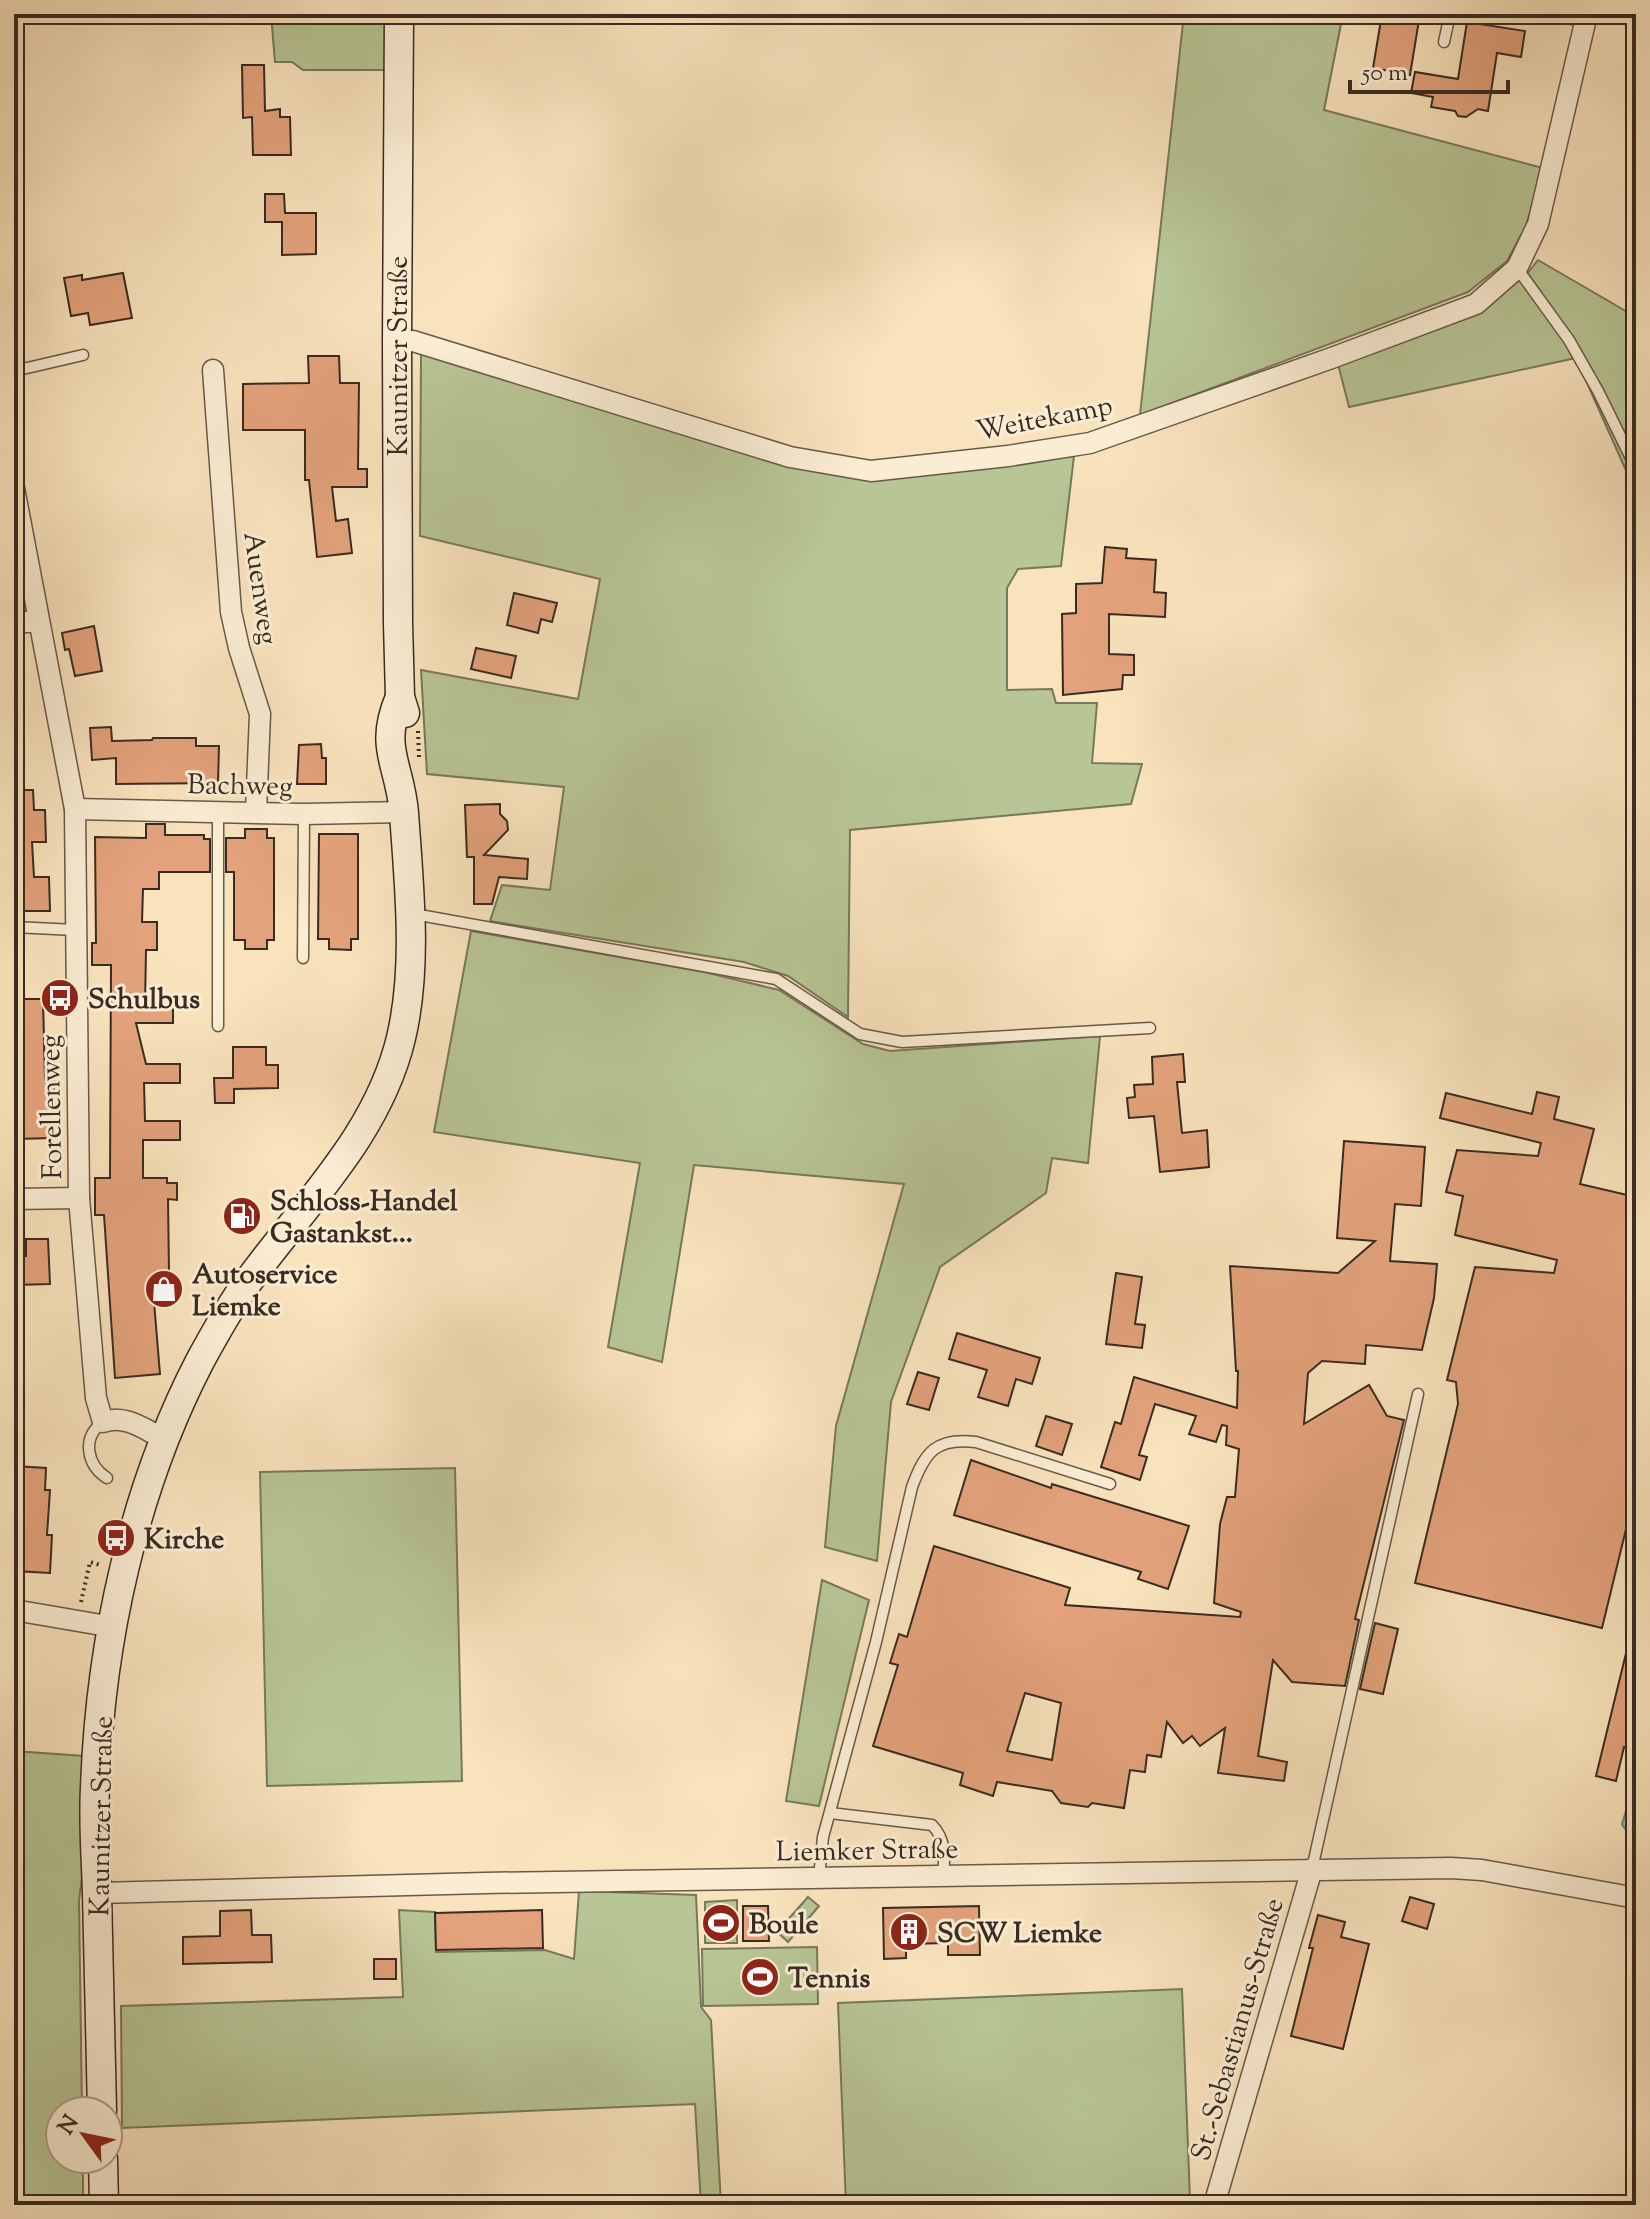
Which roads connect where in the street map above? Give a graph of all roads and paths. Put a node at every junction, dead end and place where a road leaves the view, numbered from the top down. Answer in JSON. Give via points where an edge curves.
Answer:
{"nodes":[{"id":1,"x":399,"y":14,"type":"edge"},
{"id":2,"x":1450,"y":14,"type":"edge"},
{"id":3,"x":1541,"y":14,"type":"edge"},
{"id":4,"x":1587,"y":18,"type":"edge"},
{"id":5,"x":1444,"y":42,"type":"dead end"},
{"id":6,"x":1517,"y":268,"type":"junction"},
{"id":7,"x":397,"y":342,"type":"junction"},
{"id":8,"x":83,"y":355,"type":"dead end"},
{"id":9,"x":213,"y":370,"type":"dead end"},
{"id":10,"x":14,"y":371,"type":"edge"},
{"id":11,"x":1636,"y":468,"type":"edge"},
{"id":12,"x":14,"y":488,"type":"edge"},
{"id":13,"x":14,"y":622,"type":"edge"},
{"id":14,"x":38,"y":622,"type":"junction"},
{"id":15,"x":75,"y":809,"type":"junction"},
{"id":16,"x":218,"y":811,"type":"junction"},
{"id":17,"x":256,"y":812,"type":"junction"},
{"id":18,"x":404,"y":812,"type":"junction"},
{"id":19,"x":304,"y":814,"type":"junction"},
{"id":20,"x":409,"y":916,"type":"junction"},
{"id":21,"x":14,"y":927,"type":"edge"},
{"id":22,"x":75,"y":930,"type":"junction"},
{"id":23,"x":303,"y":958,"type":"dead end"},
{"id":24,"x":218,"y":1026,"type":"dead end"},
{"id":25,"x":1150,"y":1028,"type":"dead end"},
{"id":26,"x":79,"y":1198,"type":"junction"},
{"id":27,"x":14,"y":1199,"type":"edge"},
{"id":28,"x":1418,"y":1394,"type":"dead end"},
{"id":29,"x":103,"y":1422,"type":"junction"},
{"id":30,"x":164,"y":1439,"type":"junction"},
{"id":31,"x":107,"y":1478,"type":"dead end"},
{"id":32,"x":1110,"y":1484,"type":"dead end"},
{"id":33,"x":90,"y":1562,"type":"dead end"},
{"id":34,"x":14,"y":1610,"type":"edge"},
{"id":35,"x":77,"y":1620,"type":"junction"},
{"id":36,"x":113,"y":1627,"type":"junction"},
{"id":37,"x":830,"y":1813,"type":"junction"},
{"id":38,"x":1312,"y":1869,"type":"junction"},
{"id":39,"x":943,"y":1876,"type":"junction"},
{"id":40,"x":819,"y":1878,"type":"junction"},
{"id":41,"x":97,"y":1893,"type":"junction"},
{"id":42,"x":1636,"y":1898,"type":"edge"},
{"id":43,"x":102,"y":2095,"type":"edge"},
{"id":44,"x":103,"y":2175,"type":"edge"},
{"id":45,"x":104,"y":2205,"type":"edge"},
{"id":46,"x":1214,"y":2205,"type":"edge"}],
"edges":[{"from":1,"to":7,"type":"street","name":"Kaunitzer Straße"},
{"from":2,"to":5,"type":"lane"},
{"from":3,"to":4,"type":"lane"},
{"from":4,"to":6,"type":"street","name":"Weitekamp","via":[[1538,224]]},
{"from":6,"to":7,"type":"street","name":"Weitekamp","via":[[1476,304],[1090,443],[871,471],[790,457],[413,341]]},
{"from":6,"to":11,"type":"lane","via":[[1569,340]]},
{"from":7,"to":18,"type":"street","name":"Kaunitzer Straße","via":[[400,697],[408,758],[400,781]]},
{"from":8,"to":10,"type":"lane"},
{"from":9,"to":17,"type":"street","name":"Auenweg","via":[[231,612],[260,714]]},
{"from":12,"to":14,"type":"street","name":"Forellenweg"},
{"from":13,"to":14,"type":"street"},
{"from":14,"to":15,"type":"street","name":"Forellenweg"},
{"from":15,"to":16,"type":"street","name":"Bachweg"},
{"from":15,"to":22,"type":"street","name":"Forellenweg"},
{"from":16,"to":17,"type":"street","name":"Bachweg"},
{"from":16,"to":24,"type":"lane"},
{"from":17,"to":19,"type":"street","name":"Bachweg"},
{"from":18,"to":19,"type":"street","name":"Bachweg"},
{"from":18,"to":20,"type":"street","name":"Kaunitzer Straße"},
{"from":19,"to":23,"type":"lane"},
{"from":20,"to":25,"type":"lane","via":[[776,979],[860,1034],[902,1042]]},
{"from":20,"to":30,"type":"street","name":"Kaunitzer Straße","via":[[409,978],[400,1038],[378,1103],[351,1149],[241,1291],[200,1361]]},
{"from":21,"to":22,"type":"lane"},
{"from":22,"to":26,"type":"street","name":"Forellenweg"},
{"from":26,"to":27,"type":"street"},
{"from":26,"to":29,"type":"street","name":"Forellenweg","via":[[96,1398]]},
{"from":28,"to":38,"type":"lane"},
{"from":29,"to":30,"type":"street","via":[[123,1419]]},
{"from":29,"to":31,"type":"lane","via":[[92,1434],[89,1454]]},
{"from":30,"to":36,"type":"street","name":"Kaunitzer Straße"},
{"from":32,"to":37,"type":"lane","via":[[976,1442],[955,1439],[929,1453],[912,1487]]},
{"from":33,"to":35,"type":"path"},
{"from":34,"to":35,"type":"street"},
{"from":35,"to":36,"type":"street"},
{"from":36,"to":41,"type":"street","name":"Kaunitzer Straße","via":[[94,1791]]},
{"from":37,"to":39,"type":"lane","via":[[932,1825],[941,1834]]},
{"from":37,"to":40,"type":"lane"},
{"from":38,"to":39,"type":"street","name":"Liemker Straße"},
{"from":38,"to":42,"type":"street","name":"Liemker Straße","via":[[1482,1870]]},
{"from":38,"to":46,"type":"street","name":"St.-Sebastianus-Straße"},
{"from":39,"to":40,"type":"street","name":"Liemker Straße"},
{"from":40,"to":41,"type":"street","name":"Liemker Straße"},
{"from":41,"to":43,"type":"street","name":"Kaunitzer Straße"},
{"from":44,"to":45,"type":"street"}]}
